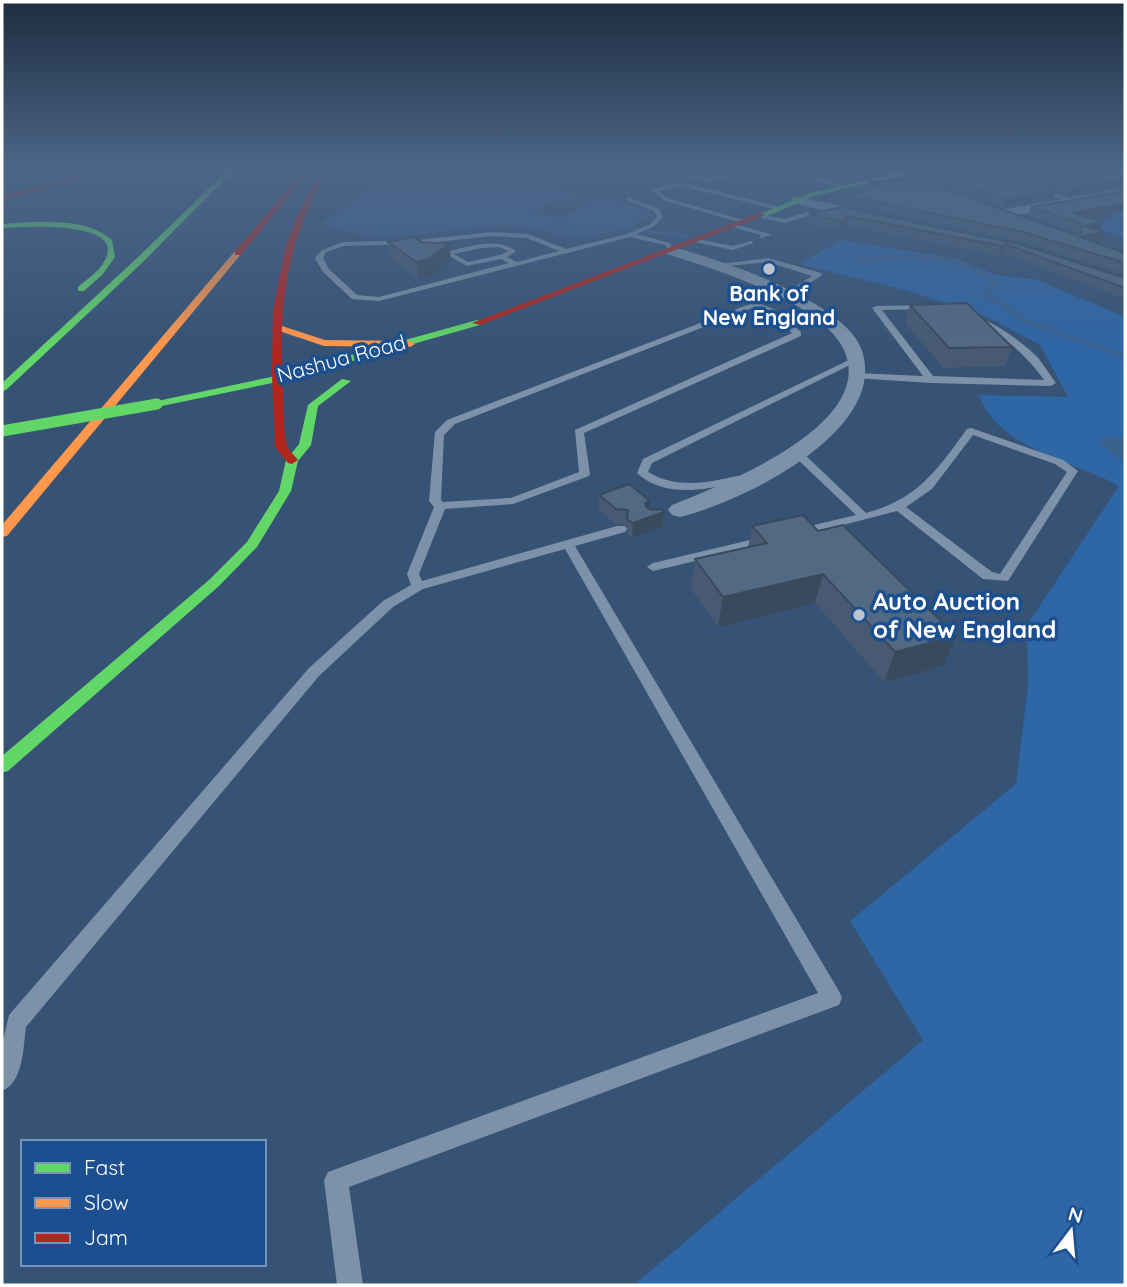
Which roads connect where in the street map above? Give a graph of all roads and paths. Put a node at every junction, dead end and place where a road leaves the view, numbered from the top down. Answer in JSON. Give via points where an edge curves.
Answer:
{"nodes":[{"id":1,"x":85,"y":229,"type":"edge"},
{"id":2,"x":171,"y":229,"type":"edge"},
{"id":3,"x":258,"y":229,"type":"edge"},
{"id":4,"x":294,"y":229,"type":"edge"},
{"id":5,"x":644,"y":229,"type":"edge"},
{"id":6,"x":726,"y":229,"type":"edge"},
{"id":7,"x":759,"y":229,"type":"edge"},
{"id":8,"x":629,"y":235,"type":"junction"},
{"id":9,"x":761,"y":238,"type":"dead end"},
{"id":10,"x":697,"y":241,"type":"junction"},
{"id":11,"x":751,"y":243,"type":"dead end"},
{"id":12,"x":563,"y":250,"type":"junction"},
{"id":13,"x":672,"y":251,"type":"junction"},
{"id":14,"x":502,"y":257,"type":"junction"},
{"id":15,"x":518,"y":265,"type":"junction"},
{"id":16,"x":717,"y":265,"type":"junction"},
{"id":17,"x":789,"y":295,"type":"junction"},
{"id":18,"x":69,"y":300,"type":"dead end"},
{"id":19,"x":940,"y":310,"type":"edge"},
{"id":20,"x":962,"y":316,"type":"edge"},
{"id":21,"x":276,"y":327,"type":"junction"},
{"id":22,"x":410,"y":344,"type":"junction"},
{"id":23,"x":465,"y":344,"type":"dead end"},
{"id":24,"x":856,"y":368,"type":"junction"},
{"id":25,"x":366,"y":375,"type":"dead end"},
{"id":26,"x":278,"y":379,"type":"junction"},
{"id":27,"x":931,"y":380,"type":"junction"},
{"id":28,"x":346,"y":381,"type":"junction"},
{"id":29,"x":2,"y":388,"type":"edge"},
{"id":30,"x":285,"y":396,"type":"junction"},
{"id":31,"x":2,"y":431,"type":"edge"},
{"id":32,"x":115,"y":431,"type":"dead end"},
{"id":33,"x":64,"y":439,"type":"dead end"},
{"id":34,"x":798,"y":454,"type":"junction"},
{"id":35,"x":292,"y":460,"type":"junction"},
{"id":36,"x":762,"y":474,"type":"junction"},
{"id":37,"x":440,"y":506,"type":"junction"},
{"id":38,"x":899,"y":507,"type":"junction"},
{"id":39,"x":675,"y":512,"type":"dead end"},
{"id":40,"x":864,"y":516,"type":"junction"},
{"id":41,"x":621,"y":529,"type":"dead end"},
{"id":42,"x":2,"y":533,"type":"edge"},
{"id":43,"x":568,"y":544,"type":"junction"},
{"id":44,"x":653,"y":567,"type":"dead end"},
{"id":45,"x":418,"y":586,"type":"junction"},
{"id":46,"x":2,"y":766,"type":"edge"},
{"id":47,"x":2,"y":1080,"type":"edge"},
{"id":48,"x":350,"y":1285,"type":"edge"}],
"edges":[{"from":1,"to":18,"type":"main road","via":[[111,242],[113,250]]},
{"from":2,"to":29,"type":"main road"},
{"from":3,"to":42,"type":"main road"},
{"from":4,"to":21,"type":"main road","via":[[280,279]]},
{"from":5,"to":8,"type":"lane"},
{"from":6,"to":10,"type":"main road","name":"Nashua Road"},
{"from":7,"to":9,"type":"lane","via":[[768,235]]},
{"from":8,"to":12,"type":"lane"},
{"from":8,"to":13,"type":"lane","via":[[631,241]]},
{"from":10,"to":11,"type":"lane","via":[[733,248]]},
{"from":10,"to":13,"type":"main road","name":"Nashua Road"},
{"from":12,"to":15,"type":"lane"},
{"from":12,"to":15,"type":"lane","via":[[528,236],[492,234],[343,244],[324,251],[319,258],[355,297],[366,300]]},
{"from":13,"to":16,"type":"street"},
{"from":13,"to":22,"type":"main road","name":"Nashua Road"},
{"from":13,"to":23,"type":"main road","name":"Nashua Road","via":[[649,268]]},
{"from":14,"to":14,"type":"lane","via":[[510,254],[511,248],[489,246],[448,253],[467,264]]},
{"from":14,"to":15,"type":"lane"},
{"from":16,"to":17,"type":"street"},
{"from":16,"to":17,"type":"lane","via":[[768,260],[818,275]]},
{"from":17,"to":24,"type":"street","via":[[822,313],[838,328],[852,345]]},
{"from":19,"to":27,"type":"lane","via":[[876,308]]},
{"from":20,"to":27,"type":"lane","via":[[985,322],[1034,359],[1051,383]]},
{"from":21,"to":22,"type":"main road","via":[[324,343]]},
{"from":21,"to":26,"type":"main road"},
{"from":22,"to":26,"type":"main road","name":"Nashua Road"},
{"from":24,"to":27,"type":"lane"},
{"from":24,"to":34,"type":"street","via":[[848,408]]},
{"from":24,"to":36,"type":"lane","via":[[647,461],[642,473],[659,486],[692,487]]},
{"from":25,"to":28,"type":"main road","name":"Nashua Road"},
{"from":26,"to":30,"type":"main road"},
{"from":26,"to":31,"type":"main road","name":"Nashua Road","bridge":true},
{"from":28,"to":30,"type":"main road","name":"Nashua Road"},
{"from":28,"to":35,"type":"main road","via":[[317,400],[305,445]]},
{"from":30,"to":35,"type":"main road","via":[[281,447]]},
{"from":32,"to":33,"type":"main road"},
{"from":34,"to":36,"type":"street"},
{"from":34,"to":40,"type":"lane"},
{"from":35,"to":46,"type":"main road","via":[[277,508],[235,563]]},
{"from":36,"to":39,"type":"street"},
{"from":37,"to":37,"type":"lane","via":[[435,501],[439,434],[451,422],[755,304],[798,334],[579,432],[585,474],[513,501]]},
{"from":37,"to":45,"type":"lane","via":[[413,573]]},
{"from":38,"to":38,"type":"lane","via":[[926,492],[971,431],[1073,471],[1003,578],[988,576]]},
{"from":38,"to":40,"type":"lane"},
{"from":40,"to":44,"type":"lane"},
{"from":41,"to":43,"type":"lane"},
{"from":43,"to":45,"type":"lane"},
{"from":43,"to":48,"type":"lane","via":[[832,998],[336,1180]]},
{"from":45,"to":47,"type":"lane","via":[[388,604],[314,672],[16,1022],[8,1072]]}]}
